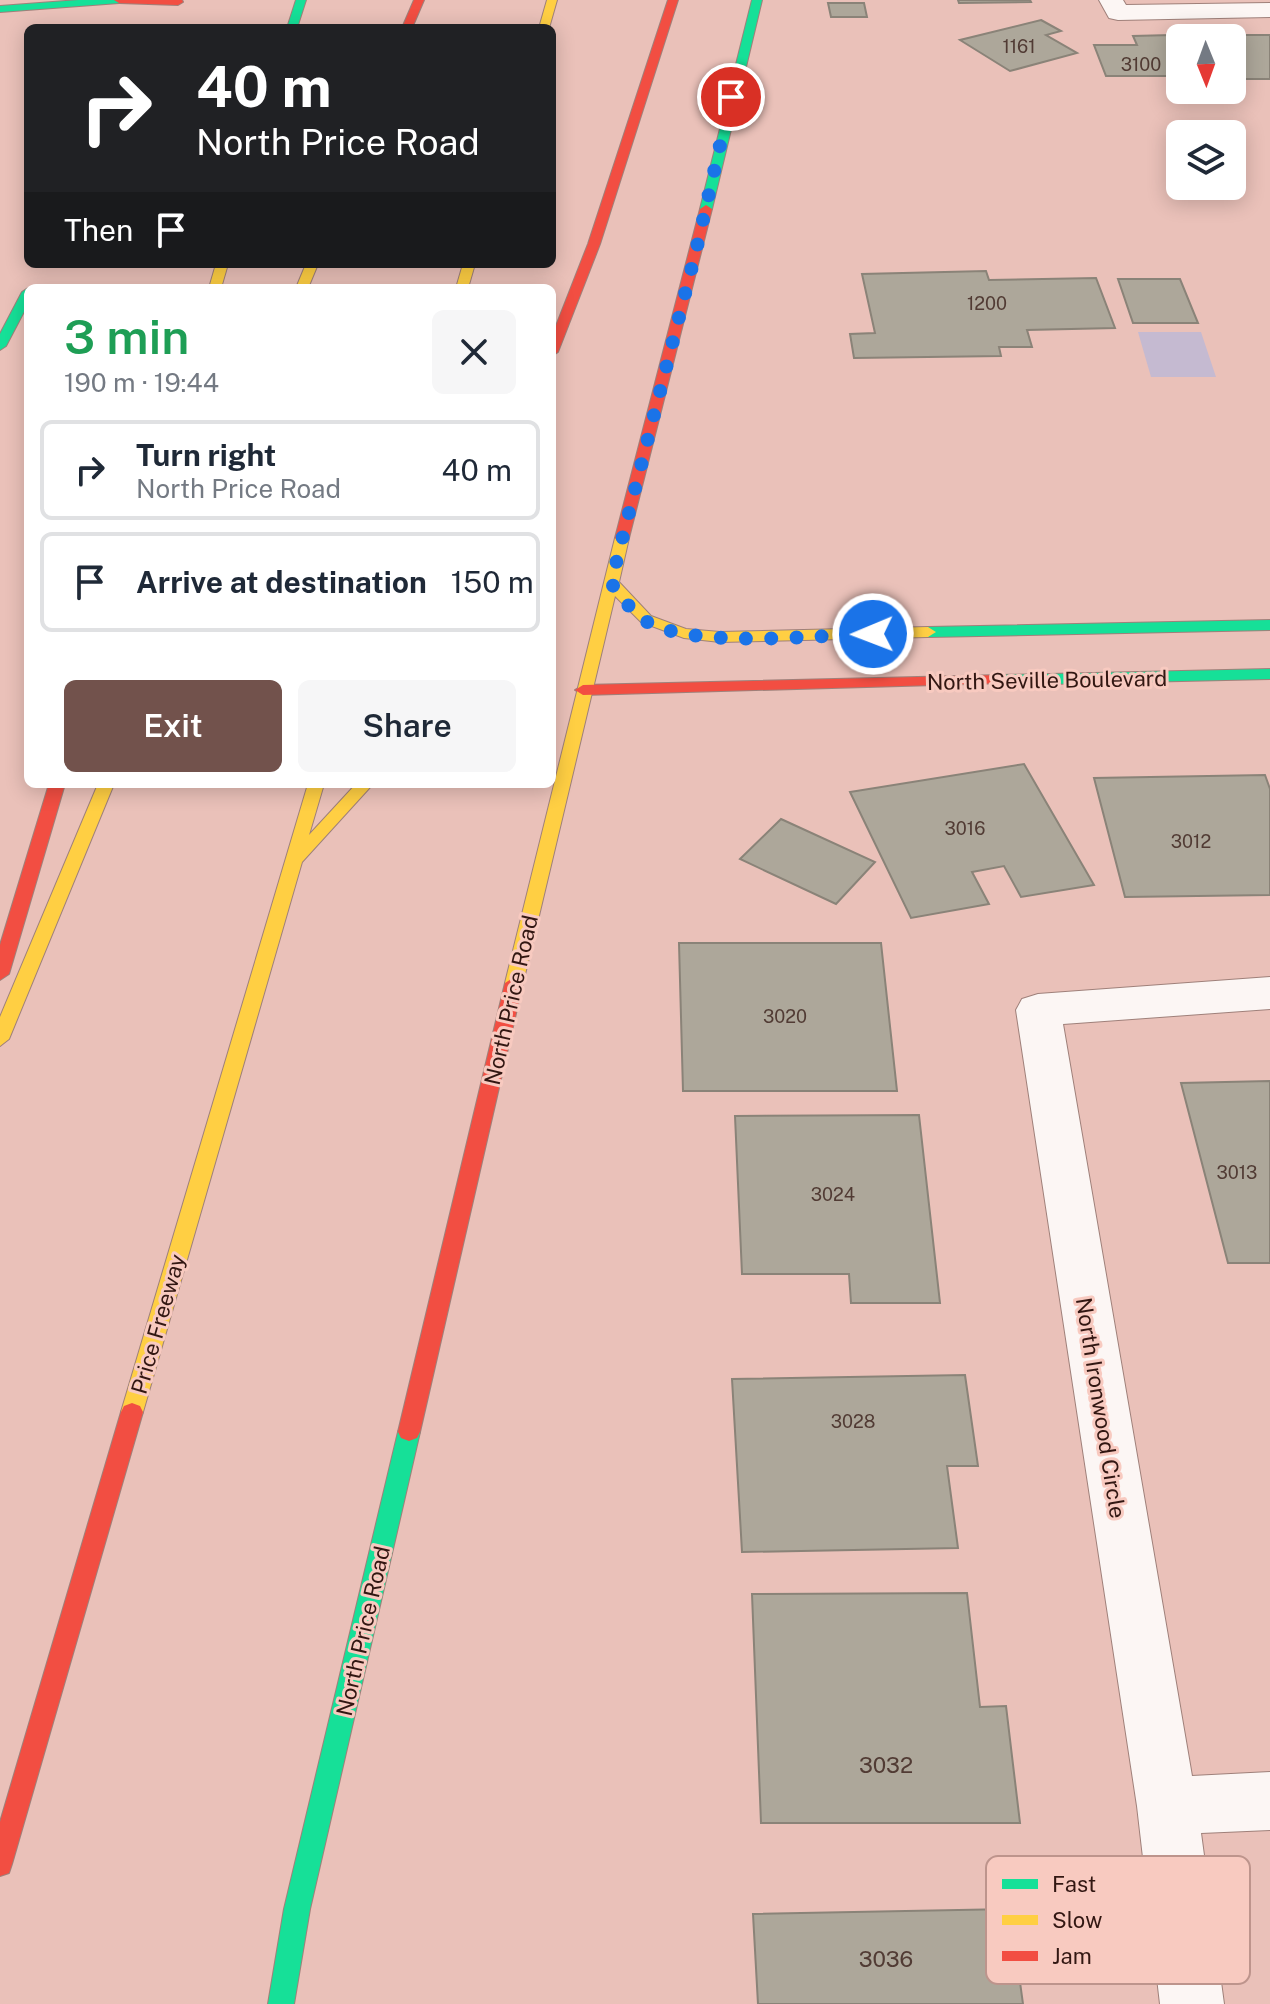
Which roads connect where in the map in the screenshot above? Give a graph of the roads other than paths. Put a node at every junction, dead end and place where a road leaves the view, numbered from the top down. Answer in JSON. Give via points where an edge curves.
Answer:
{"nodes":[{"id":1,"x":119,"y":0,"type":"edge"},
{"id":2,"x":301,"y":0,"type":"edge"},
{"id":3,"x":419,"y":0,"type":"edge"},
{"id":4,"x":552,"y":0,"type":"edge"},
{"id":5,"x":673,"y":0,"type":"edge"},
{"id":6,"x":757,"y":0,"type":"edge"},
{"id":7,"x":176,"y":5,"type":"edge"},
{"id":8,"x":1114,"y":6,"type":"edge"},
{"id":9,"x":0,"y":9,"type":"edge"},
{"id":10,"x":1270,"y":10,"type":"edge"},
{"id":11,"x":293,"y":24,"type":"edge"},
{"id":12,"x":409,"y":24,"type":"edge"},
{"id":13,"x":545,"y":24,"type":"edge"},
{"id":14,"x":24,"y":299,"type":"edge"},
{"id":15,"x":556,"y":342,"type":"edge"},
{"id":16,"x":0,"y":346,"type":"edge"},
{"id":17,"x":611,"y":583,"type":"junction"},
{"id":18,"x":1270,"y":625,"type":"edge"},
{"id":19,"x":1270,"y":674,"type":"edge"},
{"id":20,"x":583,"y":690,"type":"junction"},
{"id":21,"x":56,"y":788,"type":"edge"},
{"id":22,"x":104,"y":788,"type":"edge"},
{"id":23,"x":315,"y":788,"type":"edge"},
{"id":24,"x":361,"y":788,"type":"edge"},
{"id":25,"x":292,"y":865,"type":"junction"},
{"id":26,"x":0,"y":974,"type":"edge"},
{"id":27,"x":1270,"y":993,"type":"edge"},
{"id":28,"x":0,"y":1039,"type":"edge"},
{"id":29,"x":1270,"y":1801,"type":"edge"},
{"id":30,"x":1167,"y":1806,"type":"junction"},
{"id":31,"x":1173,"y":1856,"type":"edge"},
{"id":32,"x":0,"y":1864,"type":"edge"},
{"id":33,"x":1189,"y":1984,"type":"edge"},
{"id":34,"x":281,"y":2004,"type":"edge"},
{"id":35,"x":1192,"y":2004,"type":"edge"}],
"edges":[{"from":1,"to":7,"type":"main road"},
{"from":1,"to":9,"type":"main road"},
{"from":2,"to":11,"type":"main road"},
{"from":3,"to":12,"type":"main road"},
{"from":4,"to":13,"type":"main road"},
{"from":5,"to":15,"type":"main road","via":[[594,244]]},
{"from":6,"to":17,"type":"main road","name":"North Price Road"},
{"from":8,"to":10,"type":"street"},
{"from":14,"to":16,"type":"main road"},
{"from":17,"to":18,"type":"main road","via":[[644,620],[673,633],[720,637]]},
{"from":17,"to":20,"type":"main road","name":"North Price Road"},
{"from":19,"to":20,"type":"main road","name":"North Seville Boulevard"},
{"from":20,"to":34,"type":"main road","name":"North Price Road","via":[[297,1909]]},
{"from":21,"to":26,"type":"main road"},
{"from":22,"to":28,"type":"main road"},
{"from":23,"to":25,"type":"main road","name":"Price Freeway"},
{"from":24,"to":25,"type":"main road"},
{"from":25,"to":32,"type":"main road","name":"Price Freeway"},
{"from":27,"to":30,"type":"street","name":"North Ironwood Circle","via":[[1038,1010]]},
{"from":29,"to":30,"type":"street"},
{"from":30,"to":31,"type":"street","name":"North Ironwood Circle"},
{"from":33,"to":35,"type":"street","name":"North Ironwood Circle"}]}
